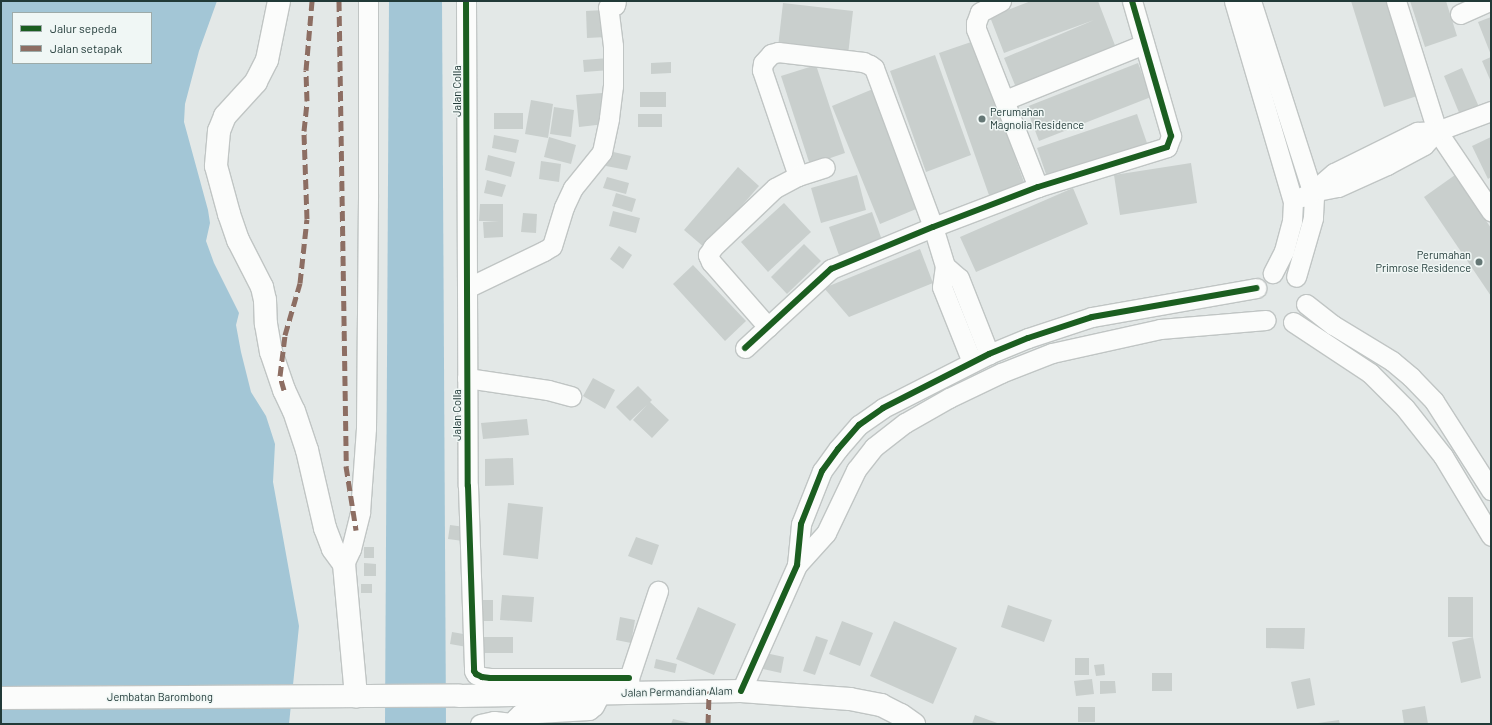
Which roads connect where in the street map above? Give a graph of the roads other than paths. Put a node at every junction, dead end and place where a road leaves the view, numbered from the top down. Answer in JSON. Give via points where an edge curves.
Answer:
{"nodes":[{"id":1,"x":279,"y":1,"type":"edge"},
{"id":2,"x":368,"y":1,"type":"edge"},
{"id":3,"x":466,"y":1,"type":"edge"},
{"id":4,"x":616,"y":1,"type":"edge"},
{"id":5,"x":1001,"y":1,"type":"edge"},
{"id":6,"x":1132,"y":1,"type":"edge"},
{"id":7,"x":1234,"y":1,"type":"edge"},
{"id":8,"x":1251,"y":1,"type":"edge"},
{"id":9,"x":1396,"y":1,"type":"edge"},
{"id":10,"x":1489,"y":1,"type":"edge"},
{"id":11,"x":1460,"y":14,"type":"dead end"},
{"id":12,"x":1144,"y":44,"type":"junction"},
{"id":13,"x":1005,"y":100,"type":"junction"},
{"id":14,"x":1491,"y":111,"type":"edge"},
{"id":15,"x":1436,"y":131,"type":"junction"},
{"id":16,"x":825,"y":168,"type":"dead end"},
{"id":17,"x":798,"y":176,"type":"junction"},
{"id":18,"x":1038,"y":187,"type":"junction"},
{"id":19,"x":1312,"y":192,"type":"junction"},
{"id":20,"x":1293,"y":202,"type":"junction"},
{"id":21,"x":1491,"y":211,"type":"edge"},
{"id":22,"x":933,"y":227,"type":"junction"},
{"id":23,"x":945,"y":266,"type":"junction"},
{"id":24,"x":1273,"y":273,"type":"junction"},
{"id":25,"x":1296,"y":277,"type":"junction"},
{"id":26,"x":467,"y":288,"type":"junction"},
{"id":27,"x":1256,"y":288,"type":"junction"},
{"id":28,"x":1306,"y":304,"type":"junction"},
{"id":29,"x":1134,"y":309,"type":"junction"},
{"id":30,"x":1266,"y":320,"type":"junction"},
{"id":31,"x":1293,"y":322,"type":"junction"},
{"id":32,"x":768,"y":327,"type":"junction"},
{"id":33,"x":1139,"y":334,"type":"junction"},
{"id":34,"x":745,"y":348,"type":"dead end"},
{"id":35,"x":989,"y":354,"type":"junction"},
{"id":36,"x":972,"y":362,"type":"junction"},
{"id":37,"x":467,"y":378,"type":"junction"},
{"id":38,"x":571,"y":396,"type":"dead end"},
{"id":39,"x":1491,"y":490,"type":"edge"},
{"id":40,"x":1491,"y":536,"type":"edge"},
{"id":41,"x":344,"y":564,"type":"junction"},
{"id":42,"x":796,"y":565,"type":"junction"},
{"id":43,"x":658,"y":592,"type":"dead end"},
{"id":44,"x":629,"y":686,"type":"junction"},
{"id":45,"x":741,"y":691,"type":"junction"},
{"id":46,"x":600,"y":694,"type":"junction"},
{"id":47,"x":363,"y":696,"type":"junction"},
{"id":48,"x":1,"y":698,"type":"edge"},
{"id":49,"x":480,"y":724,"type":"edge"},
{"id":50,"x":514,"y":724,"type":"edge"},
{"id":51,"x":914,"y":724,"type":"edge"}],
"edges":[{"from":1,"to":41,"type":"main road","via":[[267,60],[256,82],[225,116],[219,131],[216,166],[238,240],[262,288],[271,352],[307,450],[325,528],[333,549]]},
{"from":2,"to":41,"type":"street","via":[[366,428],[360,512],[351,549]]},
{"from":3,"to":26,"type":"street","name":"Jalan Colla"},
{"from":4,"to":26,"type":"street","via":[[615,5],[608,8],[613,46],[613,86],[602,152],[573,188],[552,246]]},
{"from":5,"to":13,"type":"street","via":[[980,12],[976,29]]},
{"from":6,"to":12,"type":"street"},
{"from":7,"to":20,"type":"street"},
{"from":8,"to":19,"type":"street"},
{"from":9,"to":15,"type":"street"},
{"from":10,"to":11,"type":"street"},
{"from":12,"to":13,"type":"street"},
{"from":12,"to":18,"type":"street","via":[[1171,136],[1167,147]]},
{"from":13,"to":18,"type":"street"},
{"from":14,"to":15,"type":"street"},
{"from":15,"to":19,"type":"street","via":[[1417,132],[1334,172]]},
{"from":15,"to":21,"type":"street"},
{"from":16,"to":17,"type":"street"},
{"from":17,"to":22,"type":"street","via":[[762,70],[762,63],[771,54],[778,52],[870,64],[874,68]]},
{"from":17,"to":32,"type":"street","via":[[775,188],[713,247],[708,255],[711,262]]},
{"from":18,"to":22,"type":"street"},
{"from":19,"to":20,"type":"street"},
{"from":19,"to":25,"type":"street","via":[[1313,218]]},
{"from":20,"to":24,"type":"street","via":[[1292,221],[1284,251]]},
{"from":22,"to":23,"type":"street"},
{"from":22,"to":32,"type":"street","via":[[831,269]]},
{"from":23,"to":35,"type":"street","via":[[959,278]]},
{"from":23,"to":36,"type":"street","via":[[942,287]]},
{"from":24,"to":25,"type":"street","via":[[1281,272]]},
{"from":24,"to":27,"type":"street","via":[[1260,281]]},
{"from":25,"to":28,"type":"street","via":[[1305,289]]},
{"from":26,"to":37,"type":"street","name":"Jalan Colla"},
{"from":27,"to":29,"type":"street"},
{"from":27,"to":30,"type":"street","via":[[1256,310]]},
{"from":28,"to":31,"type":"street","via":[[1304,311]]},
{"from":28,"to":39,"type":"street","via":[[1333,325],[1392,361],[1411,377],[1434,401]]},
{"from":29,"to":33,"type":"street"},
{"from":29,"to":35,"type":"street","via":[[1092,317]]},
{"from":30,"to":31,"type":"street","via":[[1279,325]]},
{"from":30,"to":33,"type":"street","via":[[1160,329]]},
{"from":31,"to":40,"type":"street","via":[[1370,373],[1405,408],[1443,456]]},
{"from":32,"to":34,"type":"street"},
{"from":33,"to":42,"type":"street","via":[[1052,354],[1001,373],[905,423],[874,448],[856,470],[826,533]]},
{"from":35,"to":36,"type":"street"},
{"from":36,"to":42,"type":"street","via":[[883,408],[859,425],[838,449],[822,471],[801,524]]},
{"from":37,"to":38,"type":"street"},
{"from":37,"to":44,"type":"street","name":"Jalan Colla","via":[[474,671],[486,677]]},
{"from":41,"to":47,"type":"main road"},
{"from":42,"to":45,"type":"street"},
{"from":43,"to":44,"type":"street"},
{"from":44,"to":45,"type":"main road","name":"Jalan Permandian Alam"},
{"from":44,"to":46,"type":"main road","name":"Jalan Permandian Alam"},
{"from":45,"to":51,"type":"main road","name":"Jalan Permandian Alam","via":[[850,699],[881,705]]},
{"from":46,"to":47,"type":"main road","name":"Jalan Permandian Alam"},
{"from":46,"to":50,"type":"street","via":[[589,710],[520,714]]},
{"from":47,"to":48,"type":"main road","name":"Jembatan Barombong"},
{"from":49,"to":50,"type":"street","via":[[494,721]]}]}
